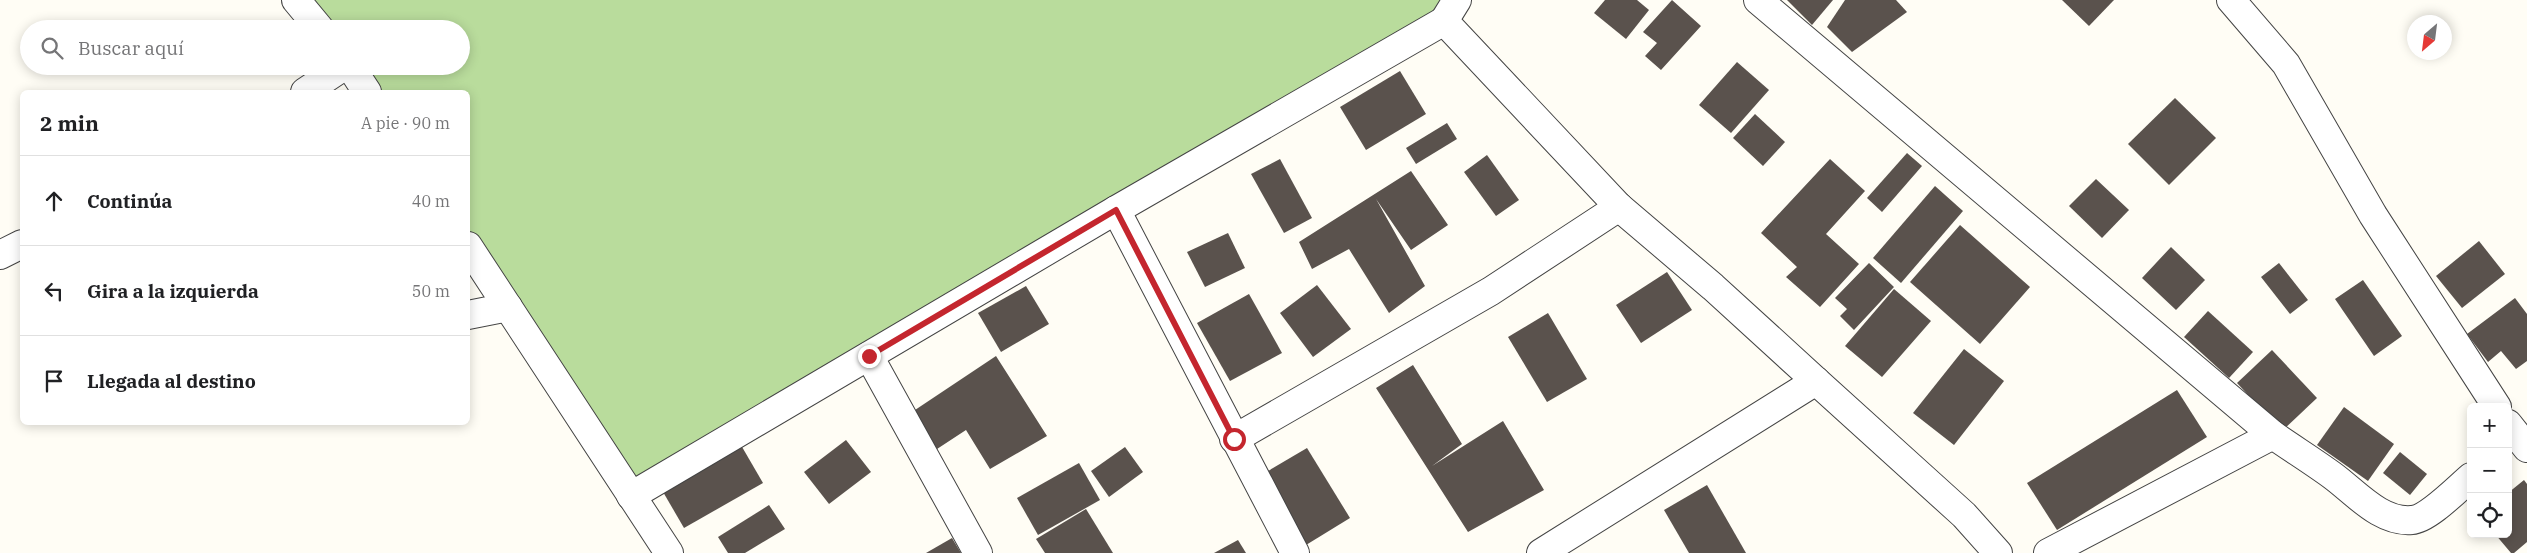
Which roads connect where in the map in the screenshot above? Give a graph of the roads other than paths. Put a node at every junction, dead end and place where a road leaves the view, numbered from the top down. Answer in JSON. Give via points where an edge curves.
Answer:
{"nodes":[{"id":1,"x":296,"y":0,"type":"edge"},
{"id":2,"x":1758,"y":0,"type":"edge"},
{"id":3,"x":2231,"y":0,"type":"edge"},
{"id":4,"x":1450,"y":11,"type":"edge"},
{"id":5,"x":313,"y":20,"type":"edge"},
{"id":6,"x":330,"y":75,"type":"edge"},
{"id":7,"x":356,"y":75,"type":"edge"},
{"id":8,"x":308,"y":90,"type":"edge"},
{"id":9,"x":366,"y":90,"type":"edge"},
{"id":10,"x":1619,"y":207,"type":"junction"},
{"id":11,"x":1116,"y":210,"type":"junction"},
{"id":12,"x":20,"y":245,"type":"edge"},
{"id":13,"x":470,"y":249,"type":"edge"},
{"id":14,"x":0,"y":255,"type":"edge"},
{"id":15,"x":508,"y":307,"type":"junction"},
{"id":16,"x":470,"y":315,"type":"edge"},
{"id":17,"x":869,"y":356,"type":"junction"},
{"id":18,"x":1816,"y":381,"type":"junction"},
{"id":19,"x":2494,"y":403,"type":"edge"},
{"id":20,"x":2273,"y":435,"type":"junction"},
{"id":21,"x":1234,"y":439,"type":"junction"},
{"id":22,"x":2467,"y":480,"type":"edge"},
{"id":23,"x":632,"y":496,"type":"junction"},
{"id":24,"x":669,"y":553,"type":"edge"},
{"id":25,"x":978,"y":553,"type":"edge"},
{"id":26,"x":1295,"y":553,"type":"edge"},
{"id":27,"x":1541,"y":553,"type":"edge"},
{"id":28,"x":1998,"y":553,"type":"edge"},
{"id":29,"x":2048,"y":553,"type":"edge"}],
"edges":[{"from":1,"to":5,"type":"street"},
{"from":2,"to":20,"type":"street"},
{"from":3,"to":19,"type":"street","via":[[2286,64],[2373,215]]},
{"from":4,"to":10,"type":"street"},
{"from":4,"to":11,"type":"street"},
{"from":6,"to":8,"type":"street"},
{"from":7,"to":9,"type":"street"},
{"from":10,"to":18,"type":"street"},
{"from":10,"to":21,"type":"street","via":[[1491,291]]},
{"from":11,"to":17,"type":"street"},
{"from":11,"to":21,"type":"street"},
{"from":12,"to":14,"type":"street"},
{"from":13,"to":15,"type":"street"},
{"from":15,"to":16,"type":"street"},
{"from":15,"to":23,"type":"street"},
{"from":17,"to":23,"type":"street"},
{"from":17,"to":25,"type":"street"},
{"from":18,"to":27,"type":"street"},
{"from":18,"to":28,"type":"street","via":[[1964,516]]},
{"from":20,"to":22,"type":"street","via":[[2375,509],[2394,518],[2414,520]]},
{"from":20,"to":29,"type":"street"},
{"from":21,"to":26,"type":"street"},
{"from":23,"to":24,"type":"street"}]}
